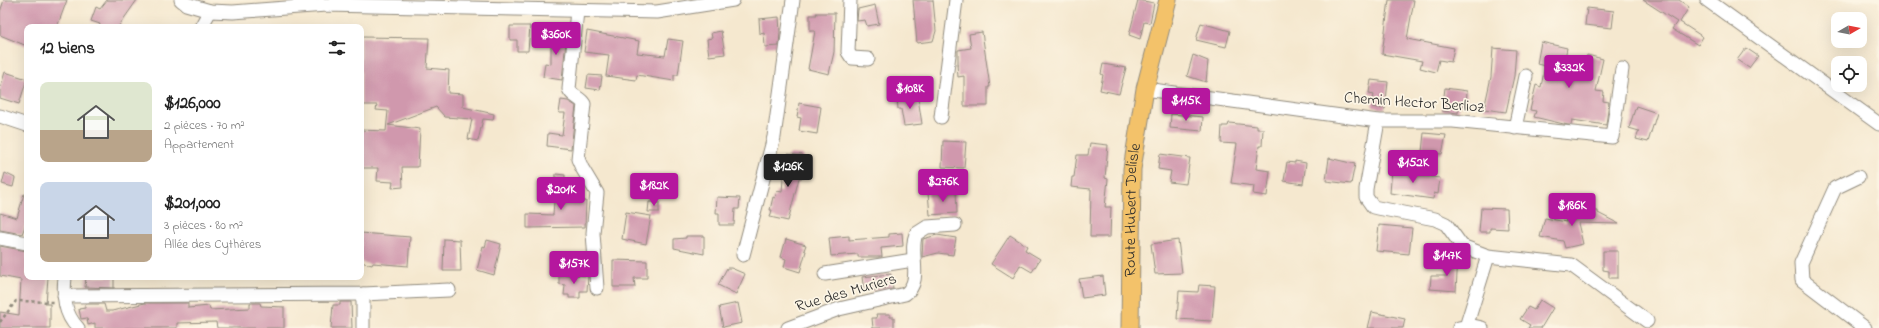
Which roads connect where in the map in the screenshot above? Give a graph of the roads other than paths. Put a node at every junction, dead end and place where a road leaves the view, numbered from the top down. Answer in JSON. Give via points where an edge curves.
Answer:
{"nodes":[{"id":1,"x":181,"y":0,"type":"edge"},
{"id":2,"x":733,"y":0,"type":"edge"},
{"id":3,"x":793,"y":0,"type":"edge"},
{"id":4,"x":850,"y":0,"type":"edge"},
{"id":5,"x":956,"y":0,"type":"edge"},
{"id":6,"x":1168,"y":0,"type":"edge"},
{"id":7,"x":1707,"y":0,"type":"edge"},
{"id":8,"x":327,"y":3,"type":"edge"},
{"id":9,"x":558,"y":5,"type":"edge"},
{"id":10,"x":210,"y":11,"type":"junction"},
{"id":11,"x":577,"y":11,"type":"junction"},
{"id":12,"x":203,"y":24,"type":"edge"},
{"id":13,"x":868,"y":59,"type":"dead end"},
{"id":14,"x":1622,"y":69,"type":"dead end"},
{"id":15,"x":1526,"y":76,"type":"dead end"},
{"id":16,"x":1145,"y":89,"type":"junction"},
{"id":17,"x":0,"y":116,"type":"edge"},
{"id":18,"x":941,"y":117,"type":"dead end"},
{"id":19,"x":1378,"y":121,"type":"junction"},
{"id":20,"x":24,"y":124,"type":"edge"},
{"id":21,"x":1879,"y":124,"type":"edge"},
{"id":22,"x":1515,"y":128,"type":"junction"},
{"id":23,"x":1858,"y":177,"type":"dead end"},
{"id":24,"x":954,"y":225,"type":"dead end"},
{"id":25,"x":0,"y":238,"type":"edge"},
{"id":26,"x":24,"y":242,"type":"edge"},
{"id":27,"x":742,"y":255,"type":"dead end"},
{"id":28,"x":1488,"y":256,"type":"junction"},
{"id":29,"x":913,"y":260,"type":"junction"},
{"id":30,"x":825,"y":274,"type":"dead end"},
{"id":31,"x":65,"y":280,"type":"edge"},
{"id":32,"x":597,"y":288,"type":"dead end"},
{"id":33,"x":450,"y":290,"type":"dead end"},
{"id":34,"x":363,"y":294,"type":"junction"},
{"id":35,"x":64,"y":299,"type":"junction"},
{"id":36,"x":1647,"y":321,"type":"dead end"},
{"id":37,"x":78,"y":328,"type":"edge"},
{"id":38,"x":363,"y":328,"type":"edge"},
{"id":39,"x":788,"y":328,"type":"edge"},
{"id":40,"x":1130,"y":328,"type":"edge"},
{"id":41,"x":1462,"y":328,"type":"edge"},
{"id":42,"x":1482,"y":328,"type":"edge"},
{"id":43,"x":1864,"y":328,"type":"edge"}],
"edges":[{"from":1,"to":10,"type":"street"},
{"from":2,"to":11,"type":"street","via":[[657,12]]},
{"from":3,"to":27,"type":"street","via":[[774,137]]},
{"from":4,"to":13,"type":"street","via":[[848,52],[852,58]]},
{"from":5,"to":18,"type":"street"},
{"from":6,"to":16,"type":"main road","name":"Route Hubert Delisle"},
{"from":7,"to":21,"type":"street"},
{"from":8,"to":9,"type":"street"},
{"from":8,"to":10,"type":"street","via":[[247,12]]},
{"from":9,"to":11,"type":"street"},
{"from":10,"to":12,"type":"street"},
{"from":11,"to":32,"type":"street","via":[[569,90],[584,104],[578,159],[597,193],[593,233]]},
{"from":14,"to":22,"type":"street","name":"Chemin Hector Berlioz","via":[[1612,137]]},
{"from":15,"to":22,"type":"street"},
{"from":16,"to":19,"type":"street","name":"Chemin Hector Berlioz"},
{"from":16,"to":40,"type":"main road","name":"Route Hubert Delisle","via":[[1132,169]]},
{"from":17,"to":20,"type":"street"},
{"from":19,"to":22,"type":"street","name":"Chemin Hector Berlioz","via":[[1453,122]]},
{"from":19,"to":28,"type":"street","via":[[1366,190],[1368,203],[1377,209],[1435,219],[1446,224],[1462,246]]},
{"from":23,"to":43,"type":"street","via":[[1835,188],[1801,263],[1802,280]]},
{"from":24,"to":29,"type":"street","name":"Rue des Muriers","via":[[927,228],[916,234]]},
{"from":25,"to":26,"type":"street"},
{"from":28,"to":36,"type":"street","via":[[1571,265]]},
{"from":28,"to":41,"type":"street"},
{"from":29,"to":30,"type":"street"},
{"from":29,"to":39,"type":"street","name":"Rue des Muriers","via":[[914,282],[911,290],[904,294],[839,309]]},
{"from":31,"to":35,"type":"street"},
{"from":33,"to":34,"type":"street"},
{"from":34,"to":35,"type":"street"},
{"from":34,"to":38,"type":"street"},
{"from":35,"to":37,"type":"street","via":[[69,316]]},
{"from":41,"to":42,"type":"street"}]}
